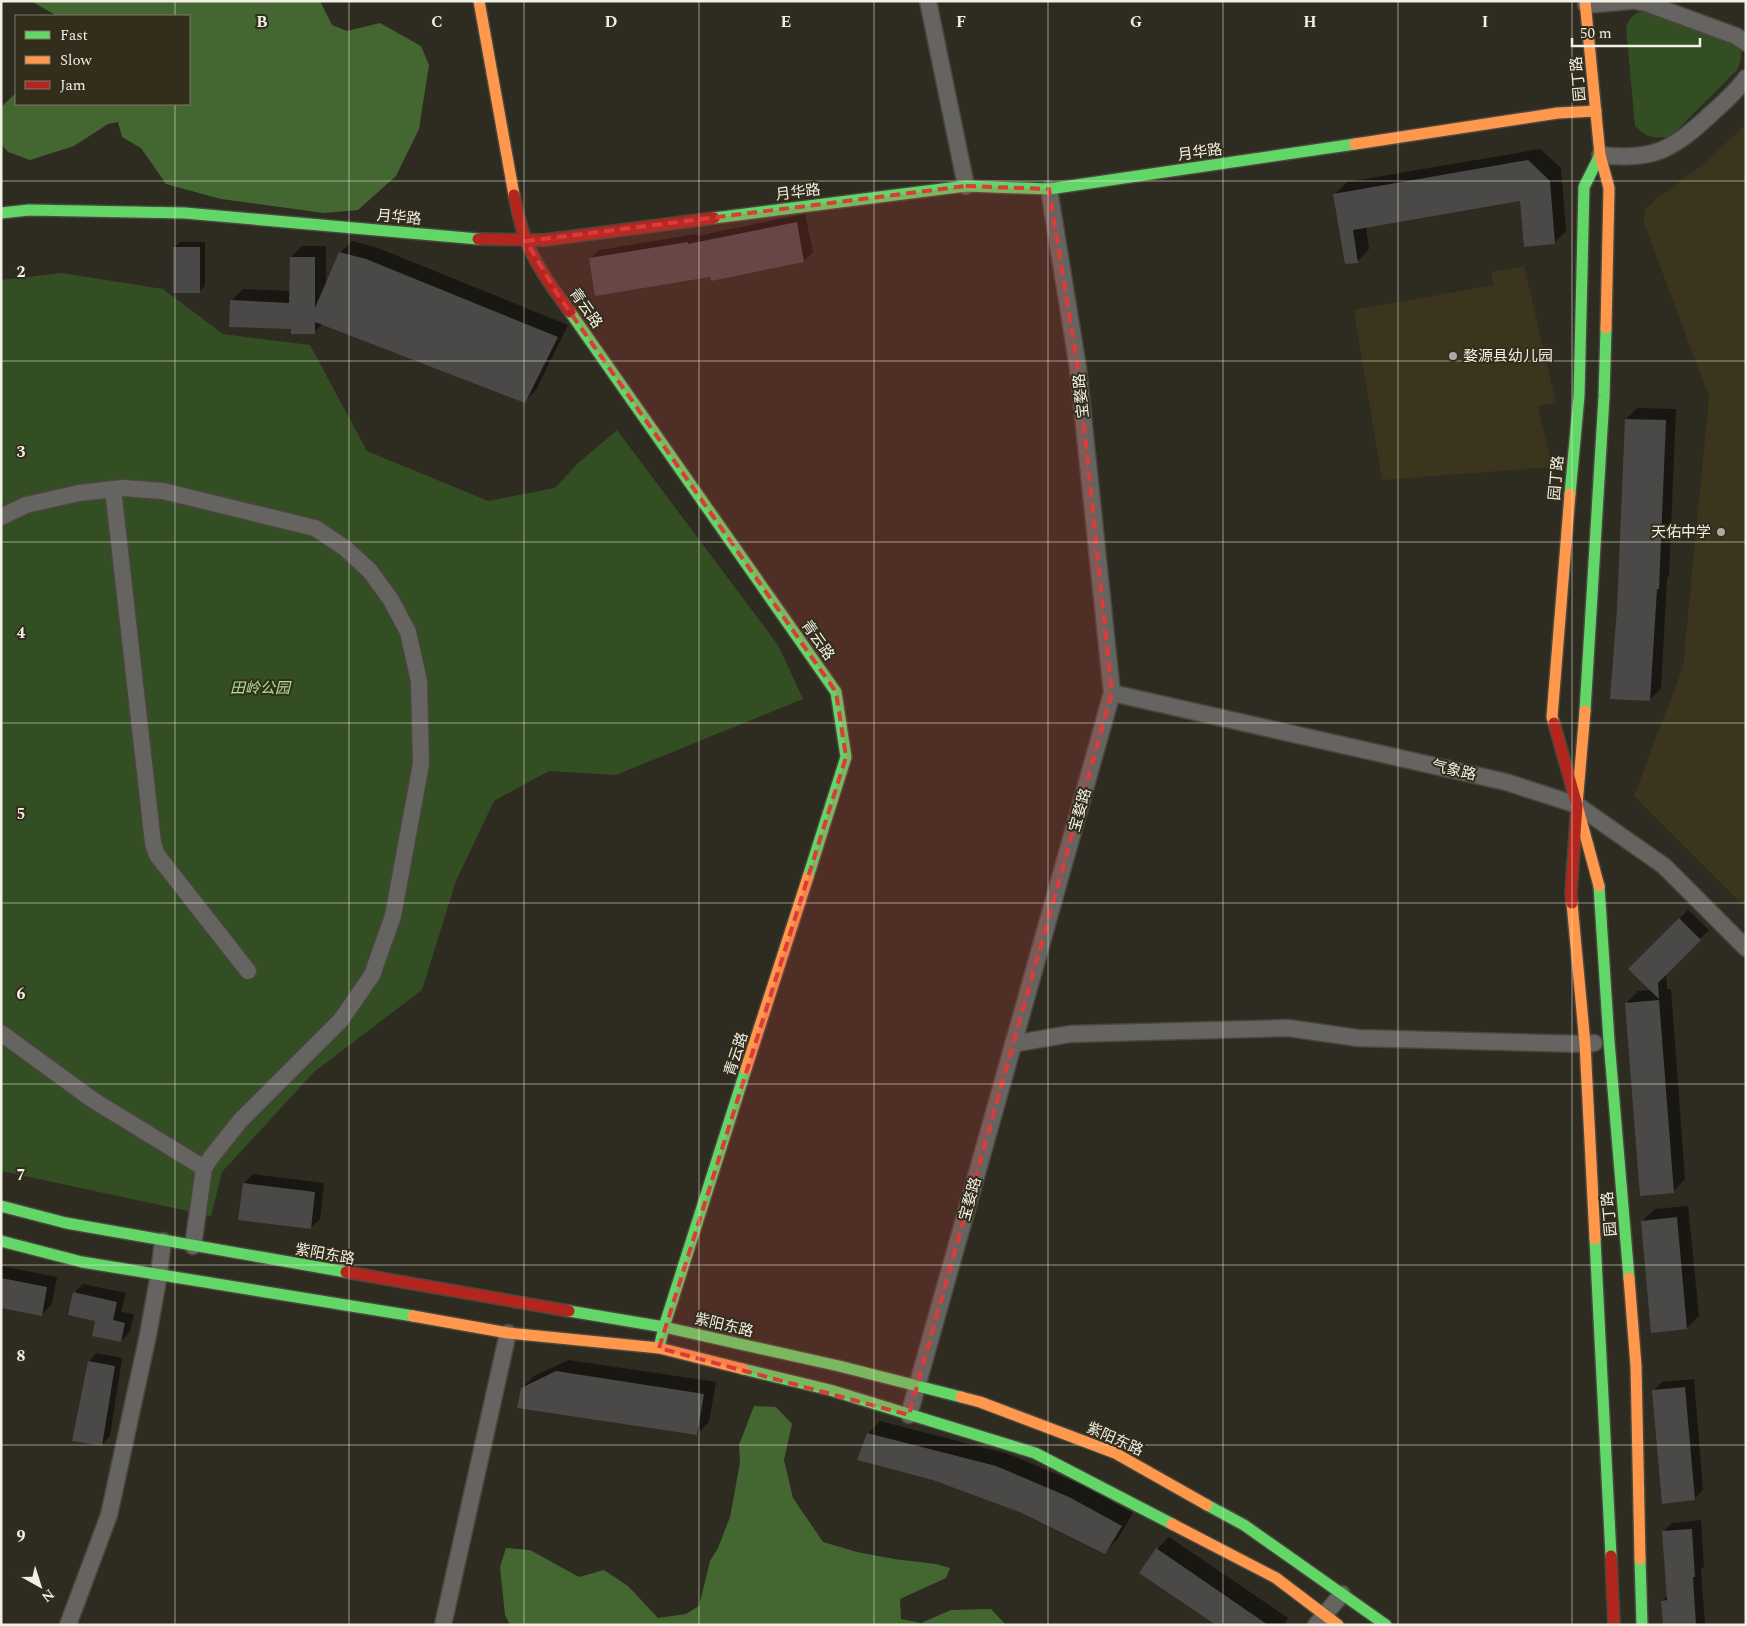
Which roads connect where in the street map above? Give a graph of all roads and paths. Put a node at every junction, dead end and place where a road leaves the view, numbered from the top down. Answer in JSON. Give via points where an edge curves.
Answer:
{"nodes":[{"id":1,"x":479,"y":1,"type":"edge"},
{"id":2,"x":928,"y":1,"type":"edge"},
{"id":3,"x":1630,"y":1,"type":"edge"},
{"id":4,"x":1635,"y":1,"type":"edge"},
{"id":5,"x":1586,"y":3,"type":"edge"},
{"id":6,"x":1746,"y":43,"type":"edge"},
{"id":7,"x":1746,"y":78,"type":"edge"},
{"id":8,"x":1596,"y":110,"type":"junction"},
{"id":9,"x":1600,"y":154,"type":"junction"},
{"id":10,"x":966,"y":186,"type":"junction"},
{"id":11,"x":1050,"y":190,"type":"junction"},
{"id":12,"x":1,"y":213,"type":"edge"},
{"id":13,"x":526,"y":241,"type":"junction"},
{"id":14,"x":113,"y":489,"type":"junction"},
{"id":15,"x":1,"y":516,"type":"edge"},
{"id":16,"x":1112,"y":693,"type":"junction"},
{"id":17,"x":1577,"y":805,"type":"junction"},
{"id":18,"x":1746,"y":948,"type":"edge"},
{"id":19,"x":248,"y":971,"type":"dead end"},
{"id":20,"x":1,"y":1033,"type":"edge"},
{"id":21,"x":1609,"y":1041,"type":"junction"},
{"id":22,"x":1013,"y":1044,"type":"junction"},
{"id":23,"x":1585,"y":1044,"type":"junction"},
{"id":24,"x":204,"y":1168,"type":"junction"},
{"id":25,"x":1,"y":1206,"type":"edge"},
{"id":26,"x":1,"y":1241,"type":"edge"},
{"id":27,"x":163,"y":1241,"type":"junction"},
{"id":28,"x":193,"y":1246,"type":"junction"},
{"id":29,"x":159,"y":1274,"type":"junction"},
{"id":30,"x":664,"y":1327,"type":"junction"},
{"id":31,"x":508,"y":1333,"type":"junction"},
{"id":32,"x":660,"y":1348,"type":"junction"},
{"id":33,"x":917,"y":1386,"type":"junction"},
{"id":34,"x":909,"y":1415,"type":"junction"},
{"id":35,"x":1342,"y":1594,"type":"junction"},
{"id":36,"x":1320,"y":1620,"type":"edge"},
{"id":37,"x":68,"y":1625,"type":"edge"},
{"id":38,"x":443,"y":1625,"type":"edge"},
{"id":39,"x":1338,"y":1625,"type":"edge"},
{"id":40,"x":1386,"y":1625,"type":"edge"},
{"id":41,"x":1614,"y":1625,"type":"edge"},
{"id":42,"x":1642,"y":1625,"type":"edge"}],
"edges":[{"from":1,"to":13,"type":"main road","name":"青云路","via":[[513,192]]},
{"from":2,"to":10,"type":"street"},
{"from":3,"to":5,"type":"street"},
{"from":4,"to":6,"type":"street","via":[[1646,2],[1736,36]]},
{"from":5,"to":8,"type":"main road","name":"园丁路"},
{"from":7,"to":9,"type":"street","via":[[1695,128],[1664,149],[1643,156]]},
{"from":8,"to":9,"type":"main road","name":"园丁路"},
{"from":8,"to":11,"type":"main road","name":"月华路","via":[[1558,113]]},
{"from":9,"to":17,"type":"main road","name":"园丁路","via":[[1610,188],[1604,397]]},
{"from":9,"to":17,"type":"main road","name":"园丁路","via":[[1584,187],[1579,396],[1552,717]]},
{"from":10,"to":11,"type":"main road","name":"月华路"},
{"from":10,"to":13,"type":"main road","name":"月华路"},
{"from":11,"to":16,"type":"street","name":"宝婺路","via":[[1078,368]]},
{"from":12,"to":13,"type":"main road","name":"月华路","via":[[29,210],[185,213]]},
{"from":13,"to":30,"type":"main road","name":"青云路","via":[[558,295],[836,692],[846,757]]},
{"from":14,"to":15,"type":"street","via":[[26,505]]},
{"from":14,"to":19,"type":"street","via":[[153,843],[157,855]]},
{"from":14,"to":24,"type":"street","via":[[162,491],[315,528],[345,548],[370,571],[391,600],[408,632],[419,681],[421,764],[393,916],[372,975],[341,1020],[240,1121]]},
{"from":16,"to":17,"type":"street","name":"气象路","via":[[1506,782]]},
{"from":16,"to":22,"type":"street","name":"宝婺路"},
{"from":17,"to":18,"type":"street","name":"气象路","via":[[1664,866]]},
{"from":17,"to":21,"type":"main road","name":"园丁路","via":[[1601,891]]},
{"from":17,"to":23,"type":"main road","name":"园丁路","via":[[1571,893]]},
{"from":20,"to":24,"type":"street","via":[[93,1100]]},
{"from":21,"to":23,"type":"street"},
{"from":21,"to":42,"type":"main road","name":"园丁路","via":[[1636,1366]]},
{"from":22,"to":23,"type":"street","via":[[1070,1034],[1288,1028],[1358,1038]]},
{"from":22,"to":33,"type":"street","name":"宝婺路"},
{"from":23,"to":41,"type":"main road","name":"园丁路"},
{"from":24,"to":28,"type":"street"},
{"from":25,"to":27,"type":"main road","name":"紫阳东路","via":[[66,1223]]},
{"from":26,"to":29,"type":"main road","via":[[82,1262]]},
{"from":27,"to":28,"type":"main road","name":"紫阳东路"},
{"from":27,"to":29,"type":"street"},
{"from":28,"to":30,"type":"main road","name":"紫阳东路"},
{"from":29,"to":31,"type":"main road"},
{"from":29,"to":37,"type":"street","via":[[109,1515]]},
{"from":30,"to":32,"type":"main road","name":"青云路"},
{"from":30,"to":33,"type":"main road","name":"紫阳东路"},
{"from":31,"to":32,"type":"main road"},
{"from":31,"to":38,"type":"street"},
{"from":32,"to":34,"type":"main road","via":[[830,1390]]},
{"from":33,"to":34,"type":"street","name":"宝婺路"},
{"from":33,"to":35,"type":"main road","name":"紫阳东路","via":[[980,1402],[1116,1453],[1244,1525]]},
{"from":34,"to":36,"type":"main road","via":[[1035,1454],[1276,1578]]},
{"from":35,"to":36,"type":"street"},
{"from":35,"to":40,"type":"main road","name":"紫阳东路"},
{"from":36,"to":39,"type":"main road"}]}
